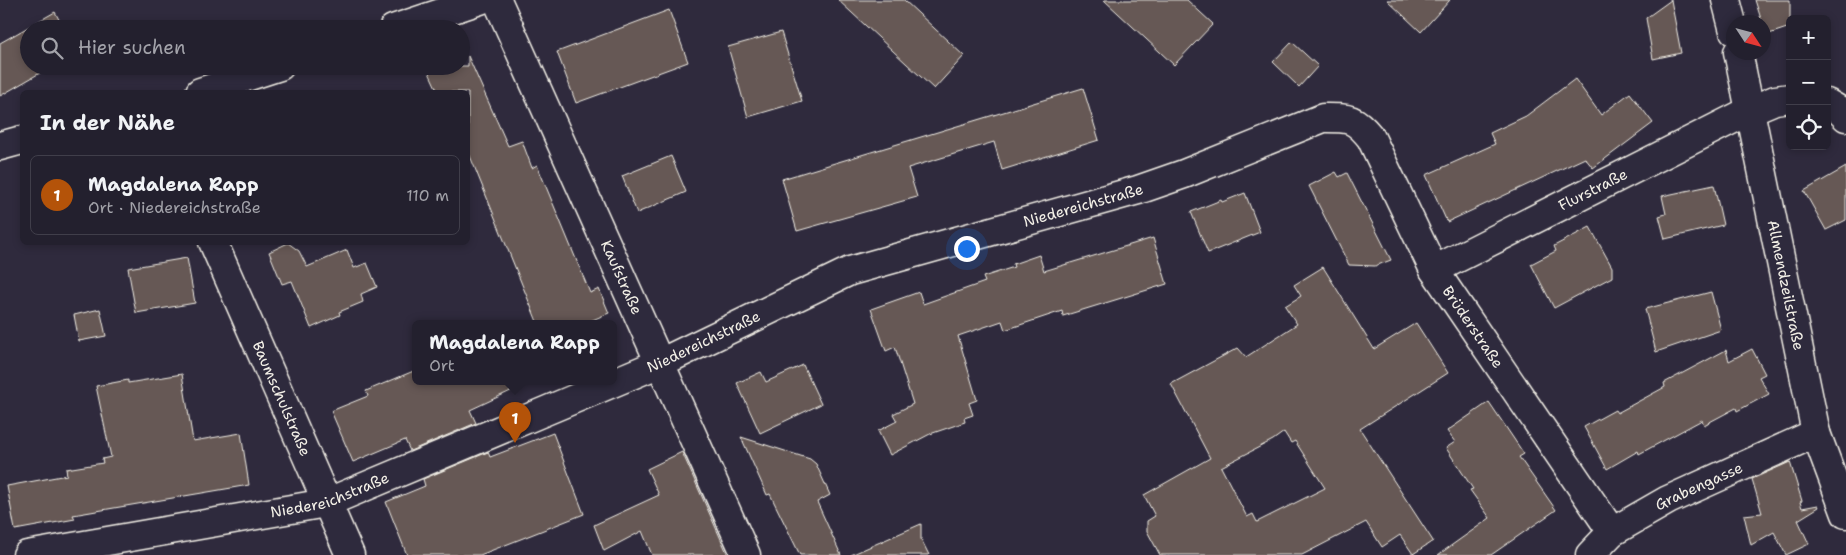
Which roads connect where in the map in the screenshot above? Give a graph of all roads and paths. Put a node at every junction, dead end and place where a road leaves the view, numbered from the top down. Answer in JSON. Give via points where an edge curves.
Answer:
{"nodes":[{"id":1,"x":480,"y":0,"type":"edge"},
{"id":2,"x":497,"y":0,"type":"edge"},
{"id":3,"x":1726,"y":0,"type":"edge"},
{"id":4,"x":1730,"y":15,"type":"edge"},
{"id":5,"x":420,"y":20,"type":"edge"},
{"id":6,"x":1740,"y":60,"type":"edge"},
{"id":7,"x":252,"y":75,"type":"edge"},
{"id":8,"x":206,"y":90,"type":"edge"},
{"id":9,"x":1786,"y":99,"type":"edge"},
{"id":10,"x":1830,"y":105,"type":"edge"},
{"id":11,"x":1751,"y":110,"type":"junction"},
{"id":12,"x":1846,"y":117,"type":"edge"},
{"id":13,"x":1346,"y":118,"type":"joint"},
{"id":14,"x":20,"y":141,"type":"edge"},
{"id":15,"x":0,"y":146,"type":"edge"},
{"id":16,"x":214,"y":245,"type":"edge"},
{"id":17,"x":1434,"y":270,"type":"junction"},
{"id":18,"x":660,"y":363,"type":"junction"},
{"id":19,"x":617,"y":381,"type":"edge"},
{"id":20,"x":608,"y":385,"type":"edge"},
{"id":21,"x":1816,"y":433,"type":"junction"},
{"id":22,"x":326,"y":503,"type":"junction"},
{"id":23,"x":1846,"y":514,"type":"edge"},
{"id":24,"x":1612,"y":532,"type":"junction"},
{"id":25,"x":27,"y":555,"type":"edge"},
{"id":26,"x":350,"y":555,"type":"edge"},
{"id":27,"x":746,"y":555,"type":"edge"},
{"id":28,"x":1590,"y":555,"type":"edge"}],
"edges":[{"from":1,"to":5,"type":"street"},
{"from":2,"to":18,"type":"street","name":"Kaufstraße"},
{"from":3,"to":4,"type":"street"},
{"from":6,"to":11,"type":"street","name":"Allmendzeilstraße"},
{"from":7,"to":8,"type":"street"},
{"from":9,"to":11,"type":"street","name":"Flurstraße"},
{"from":10,"to":12,"type":"street"},
{"from":11,"to":17,"type":"street","name":"Flurstraße"},
{"from":11,"to":21,"type":"street","name":"Allmendzeilstraße"},
{"from":13,"to":17,"type":"street","name":"Brüderstraße","via":[[1360,124],[1371,138]]},
{"from":13,"to":18,"type":"street","name":"Niedereichstraße","via":[[1323,118],[1138,190],[850,271]]},
{"from":14,"to":15,"type":"street"},
{"from":16,"to":22,"type":"street","name":"Baumschulstraße"},
{"from":17,"to":24,"type":"street","name":"Brüderstraße"},
{"from":18,"to":19,"type":"street","name":"Niedereichstraße"},
{"from":18,"to":27,"type":"street","name":"Kaufstraße"},
{"from":20,"to":22,"type":"street","name":"Niedereichstraße"},
{"from":21,"to":23,"type":"street","name":"Allmendzeilstraße"},
{"from":21,"to":24,"type":"street","name":"Grabengasse","via":[[1668,500]]},
{"from":22,"to":25,"type":"street","name":"Niedereichstraße"},
{"from":22,"to":26,"type":"street","name":"Baumschulstraße"},
{"from":24,"to":28,"type":"street","name":"Grabengasse"}]}
